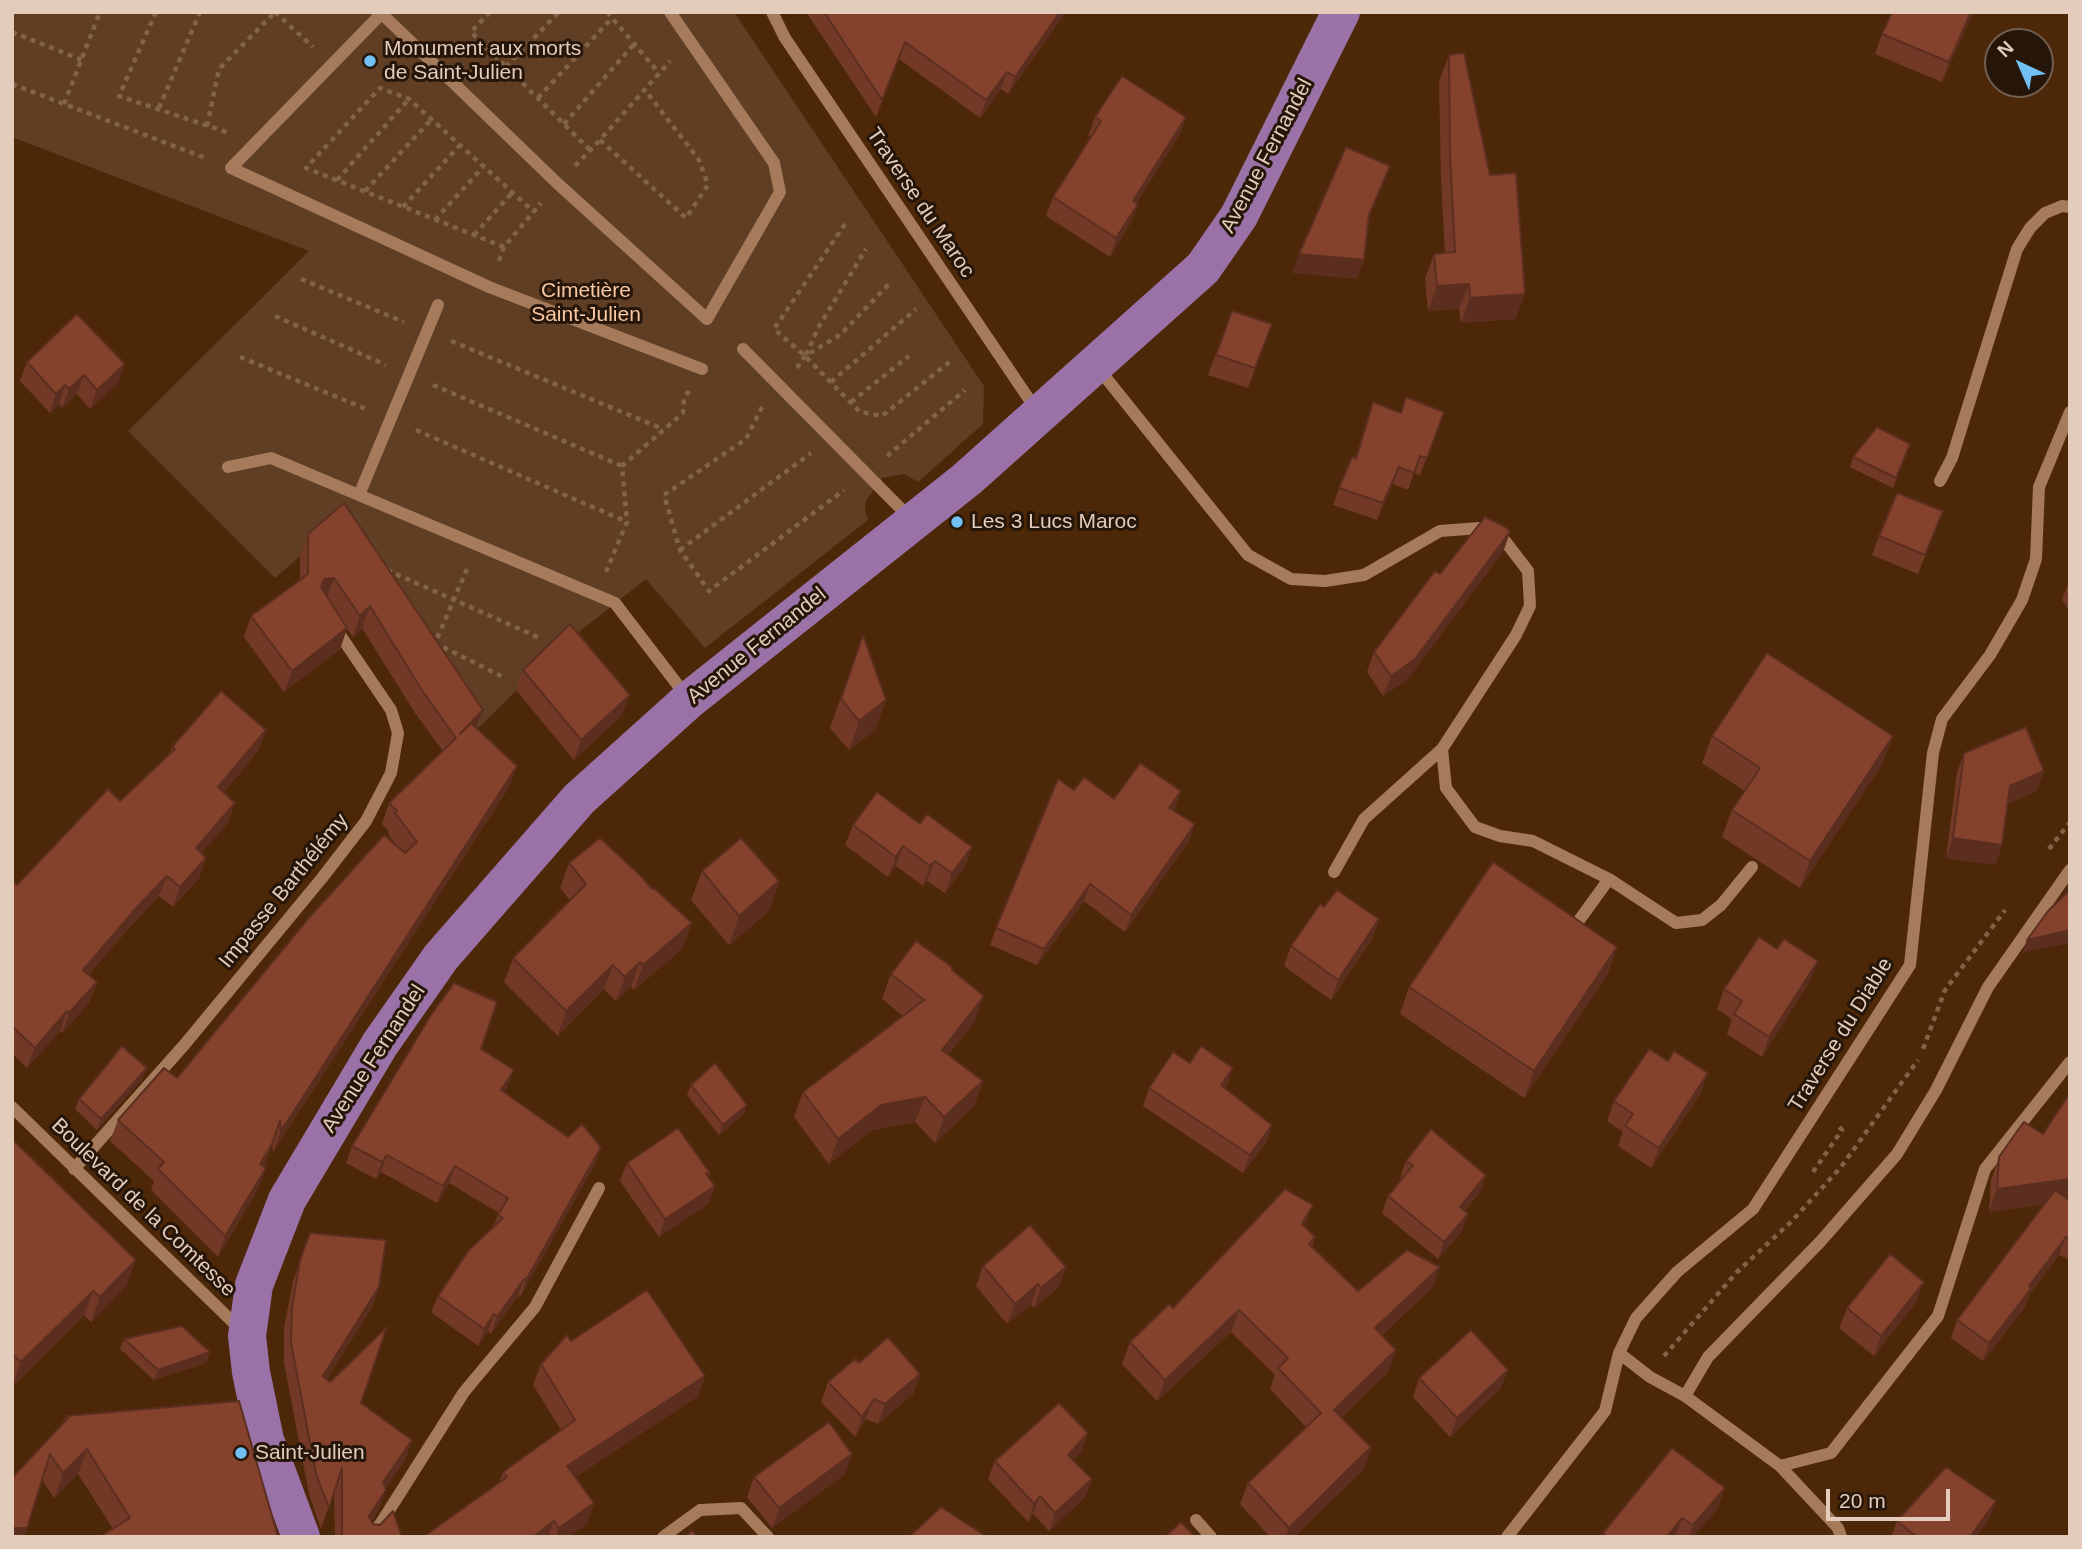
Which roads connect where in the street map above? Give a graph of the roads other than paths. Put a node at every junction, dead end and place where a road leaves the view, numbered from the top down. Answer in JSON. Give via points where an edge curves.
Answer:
{"nodes":[{"id":1,"x":670,"y":12,"type":"edge"},
{"id":2,"x":772,"y":12,"type":"edge"},
{"id":3,"x":1341,"y":12,"type":"edge"},
{"id":4,"x":381,"y":13,"type":"edge"},
{"id":5,"x":2070,"y":207,"type":"edge"},
{"id":6,"x":438,"y":305,"type":"dead end"},
{"id":7,"x":743,"y":349,"type":"dead end"},
{"id":8,"x":1096,"y":365,"type":"junction"},
{"id":9,"x":702,"y":369,"type":"dead end"},
{"id":10,"x":2070,"y":412,"type":"edge"},
{"id":11,"x":1040,"y":415,"type":"junction"},
{"id":12,"x":228,"y":467,"type":"dead end"},
{"id":13,"x":1940,"y":481,"type":"dead end"},
{"id":14,"x":359,"y":495,"type":"junction"},
{"id":15,"x":914,"y":521,"type":"junction"},
{"id":16,"x":329,"y":618,"type":"edge"},
{"id":17,"x":689,"y":700,"type":"junction"},
{"id":18,"x":1442,"y":749,"type":"junction"},
{"id":19,"x":1752,"y":867,"type":"dead end"},
{"id":20,"x":2070,"y":870,"type":"edge"},
{"id":21,"x":1334,"y":872,"type":"dead end"},
{"id":22,"x":1609,"y":879,"type":"junction"},
{"id":23,"x":1580,"y":919,"type":"edge"},
{"id":24,"x":2070,"y":1062,"type":"edge"},
{"id":25,"x":12,"y":1107,"type":"edge"},
{"id":26,"x":74,"y":1169,"type":"junction"},
{"id":27,"x":599,"y":1188,"type":"dead end"},
{"id":28,"x":247,"y":1336,"type":"junction"},
{"id":29,"x":1619,"y":1353,"type":"junction"},
{"id":30,"x":1685,"y":1396,"type":"junction"},
{"id":31,"x":1780,"y":1466,"type":"junction"},
{"id":32,"x":1196,"y":1520,"type":"dead end"},
{"id":33,"x":301,"y":1537,"type":"edge"},
{"id":34,"x":370,"y":1537,"type":"edge"},
{"id":35,"x":663,"y":1537,"type":"edge"},
{"id":36,"x":768,"y":1537,"type":"edge"},
{"id":37,"x":1211,"y":1537,"type":"edge"},
{"id":38,"x":1507,"y":1537,"type":"edge"},
{"id":39,"x":1841,"y":1537,"type":"edge"}],
"edges":[{"from":1,"to":4,"type":"street","via":[[774,163],[780,192],[707,319]]},
{"from":2,"to":11,"type":"street","name":"Traverse du Maroc","via":[[785,38]]},
{"from":3,"to":8,"type":"main road","name":"Avenue Fernandel","via":[[1239,216],[1203,268]]},
{"from":4,"to":9,"type":"street","via":[[232,168],[489,287]]},
{"from":5,"to":13,"type":"street","via":[[2045,213],[2017,248],[1952,458]]},
{"from":6,"to":14,"type":"street"},
{"from":7,"to":15,"type":"street"},
{"from":8,"to":11,"type":"main road","name":"Avenue Fernandel"},
{"from":8,"to":18,"type":"street","via":[[1248,555],[1291,579],[1364,575],[1440,531],[1480,528],[1505,541],[1528,571],[1530,606]]},
{"from":10,"to":29,"type":"street","name":"Traverse du Diable","via":[[2039,486],[2036,559],[2022,600],[1990,654],[1942,719],[1933,753],[1910,965],[1753,1209],[1677,1272],[1636,1318]]},
{"from":11,"to":15,"type":"main road","name":"Avenue Fernandel"},
{"from":12,"to":14,"type":"street","via":[[271,458]]},
{"from":14,"to":17,"type":"street","via":[[615,603]]},
{"from":15,"to":17,"type":"main road","name":"Avenue Fernandel"},
{"from":16,"to":26,"type":"street","name":"Impasse Barthélémy","via":[[391,710],[398,733],[391,773],[366,821],[322,878]]},
{"from":17,"to":28,"type":"main road","name":"Avenue Fernandel","via":[[579,799],[441,957],[380,1044],[287,1200],[254,1285]]},
{"from":18,"to":21,"type":"street","via":[[1364,819]]},
{"from":18,"to":22,"type":"street","via":[[1446,788],[1475,827],[1533,841]]},
{"from":19,"to":22,"type":"street","via":[[1721,905],[1702,920],[1676,923]]},
{"from":20,"to":30,"type":"street","via":[[1989,986],[1897,1154],[1708,1357]]},
{"from":22,"to":23,"type":"street"},
{"from":24,"to":31,"type":"street","via":[[1985,1169],[1938,1316],[1832,1453]]},
{"from":25,"to":26,"type":"street","name":"Boulevard de la Comtesse"},
{"from":26,"to":28,"type":"street","name":"Boulevard de la Comtesse"},
{"from":27,"to":34,"type":"street","via":[[535,1307],[464,1392]]},
{"from":28,"to":33,"type":"main road","name":"Avenue Fernandel","via":[[265,1440]]},
{"from":29,"to":30,"type":"street"},
{"from":29,"to":38,"type":"street","name":"Traverse du Diable","via":[[1605,1411]]},
{"from":30,"to":31,"type":"street"},
{"from":31,"to":39,"type":"street","via":[[1838,1528]]},
{"from":32,"to":37,"type":"street"},
{"from":35,"to":36,"type":"street","via":[[700,1510],[741,1508]]}]}
